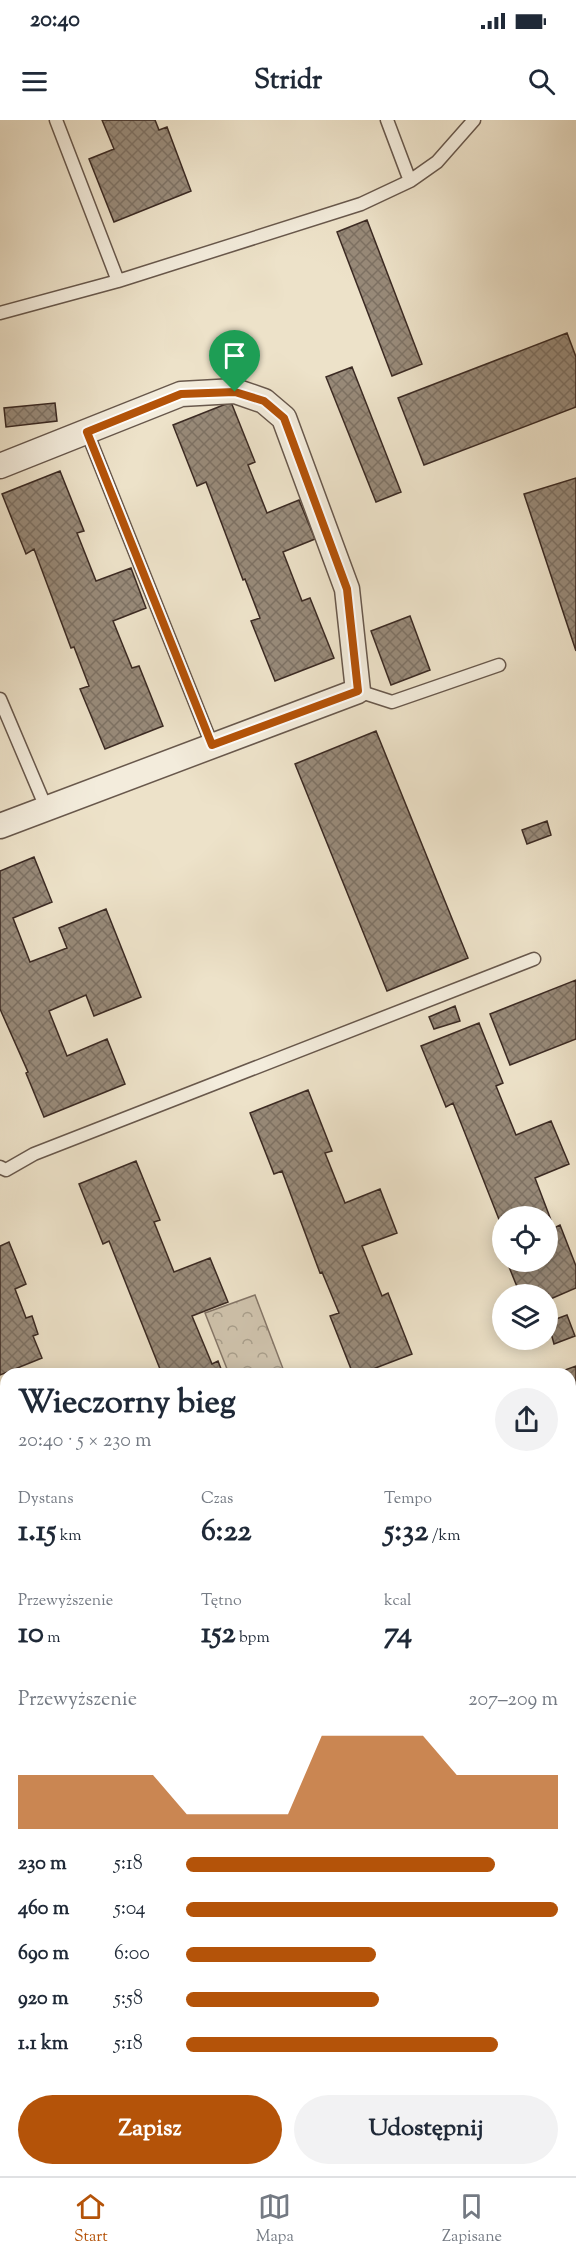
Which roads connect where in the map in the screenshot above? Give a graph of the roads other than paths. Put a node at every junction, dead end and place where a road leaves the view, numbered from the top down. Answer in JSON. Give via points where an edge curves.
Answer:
{"nodes":[{"id":1,"x":56,"y":120,"type":"edge"},
{"id":2,"x":387,"y":120,"type":"edge"},
{"id":3,"x":474,"y":120,"type":"edge"},
{"id":4,"x":410,"y":181,"type":"junction"},
{"id":5,"x":118,"y":281,"type":"junction"},
{"id":6,"x":0,"y":313,"type":"edge"},
{"id":7,"x":87,"y":432,"type":"junction"},
{"id":8,"x":0,"y":466,"type":"edge"},
{"id":9,"x":499,"y":666,"type":"dead end"},
{"id":10,"x":358,"y":691,"type":"junction"},
{"id":11,"x":0,"y":699,"type":"edge"},
{"id":12,"x":212,"y":745,"type":"junction"},
{"id":13,"x":47,"y":810,"type":"junction"},
{"id":14,"x":0,"y":826,"type":"edge"},
{"id":15,"x":534,"y":959,"type":"dead end"},
{"id":16,"x":0,"y":1167,"type":"edge"}],
"edges":[{"from":1,"to":5,"type":"lane"},
{"from":2,"to":4,"type":"lane"},
{"from":3,"to":4,"type":"lane","via":[[437,162]]},
{"from":4,"to":5,"type":"lane","via":[[361,204]]},
{"from":5,"to":6,"type":"lane"},
{"from":7,"to":8,"type":"street"},
{"from":7,"to":10,"type":"street","via":[[181,394],[235,392],[264,401],[284,418],[347,589]]},
{"from":7,"to":12,"type":"lane"},
{"from":9,"to":10,"type":"lane","via":[[392,702]]},
{"from":10,"to":12,"type":"street"},
{"from":11,"to":13,"type":"lane"},
{"from":12,"to":13,"type":"street"},
{"from":13,"to":14,"type":"street"},
{"from":15,"to":16,"type":"lane","via":[[34,1154],[6,1170]]}]}
